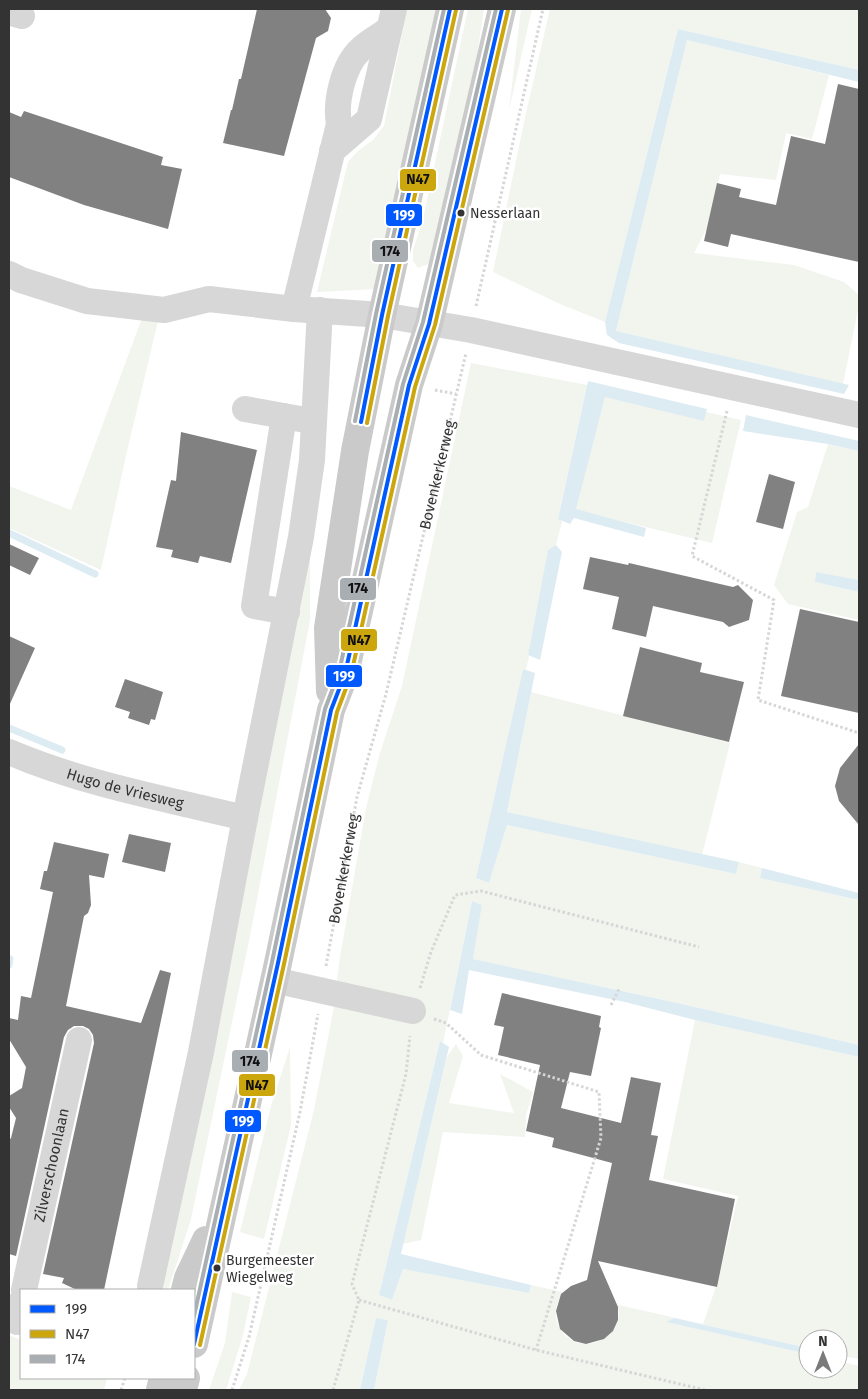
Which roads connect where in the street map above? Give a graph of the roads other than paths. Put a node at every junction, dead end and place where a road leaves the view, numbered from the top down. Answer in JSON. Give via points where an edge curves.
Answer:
{"nodes":[{"id":1,"x":450,"y":9,"type":"edge"},
{"id":2,"x":502,"y":9,"type":"edge"},
{"id":3,"x":392,"y":19,"type":"edge"},
{"id":4,"x":332,"y":151,"type":"junction"},
{"id":5,"x":9,"y":274,"type":"edge"},
{"id":6,"x":294,"y":309,"type":"junction"},
{"id":7,"x":320,"y":310,"type":"junction"},
{"id":8,"x":382,"y":315,"type":"junction"},
{"id":9,"x":428,"y":324,"type":"junction"},
{"id":10,"x":245,"y":409,"type":"dead end"},
{"id":11,"x":859,"y":415,"type":"edge"},
{"id":12,"x":284,"y":416,"type":"junction"},
{"id":13,"x":313,"y":422,"type":"junction"},
{"id":14,"x":287,"y":612,"type":"junction"},
{"id":15,"x":331,"y":710,"type":"junction"},
{"id":16,"x":9,"y":752,"type":"edge"},
{"id":17,"x":244,"y":818,"type":"junction"},
{"id":18,"x":274,"y":980,"type":"junction"},
{"id":19,"x":413,"y":1011,"type":"road end"},
{"id":20,"x":79,"y":1040,"type":"dead end"},
{"id":21,"x":229,"y":1191,"type":"junction"},
{"id":22,"x":150,"y":1286,"type":"dead end"},
{"id":23,"x":24,"y":1289,"type":"edge"},
{"id":24,"x":185,"y":1289,"type":"edge"},
{"id":25,"x":195,"y":1340,"type":"edge"}],
"edges":[{"from":1,"to":8,"type":"main road"},
{"from":2,"to":9,"type":"main road"},
{"from":3,"to":4,"type":"street","via":[[370,119]]},
{"from":3,"to":4,"type":"street","via":[[360,50],[346,69],[336,110],[339,124]]},
{"from":4,"to":6,"type":"street"},
{"from":5,"to":6,"type":"street","via":[[94,302],[164,310],[209,299]]},
{"from":6,"to":7,"type":"street"},
{"from":7,"to":8,"type":"street"},
{"from":7,"to":13,"type":"street"},
{"from":8,"to":9,"type":"street"},
{"from":8,"to":15,"type":"main road","via":[[355,451],[328,628]]},
{"from":9,"to":11,"type":"street","via":[[469,340],[535,346],[608,359]]},
{"from":9,"to":15,"type":"main road","via":[[409,384],[345,674]]},
{"from":10,"to":12,"type":"street"},
{"from":12,"to":13,"type":"street"},
{"from":12,"to":14,"type":"street","via":[[254,606]]},
{"from":13,"to":14,"type":"street","via":[[312,460]]},
{"from":14,"to":17,"type":"street"},
{"from":15,"to":18,"type":"main road"},
{"from":16,"to":17,"type":"street","name":"Hugo de Vriesweg","via":[[101,783]]},
{"from":17,"to":22,"type":"street","via":[[201,1052]]},
{"from":18,"to":19,"type":"street"},
{"from":18,"to":21,"type":"main road"},
{"from":20,"to":23,"type":"street","name":"Zilverschoonlaan"},
{"from":21,"to":24,"type":"main road"},
{"from":21,"to":25,"type":"main road"}]}
